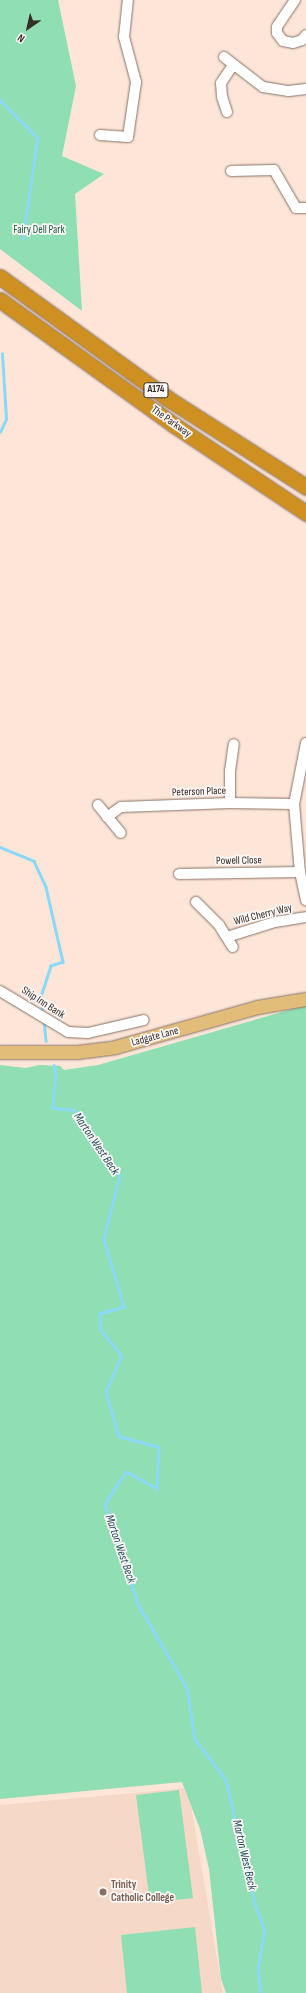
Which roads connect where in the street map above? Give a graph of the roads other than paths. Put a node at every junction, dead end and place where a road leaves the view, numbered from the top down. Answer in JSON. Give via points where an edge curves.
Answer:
{"nodes":[{"id":1,"x":128,"y":0,"type":"edge"},
{"id":2,"x":294,"y":0,"type":"edge"},
{"id":3,"x":306,"y":35,"type":"edge"},
{"id":4,"x":224,"y":57,"type":"dead end"},
{"id":5,"x":233,"y":65,"type":"junction"},
{"id":6,"x":306,"y":89,"type":"edge"},
{"id":7,"x":227,"y":112,"type":"dead end"},
{"id":8,"x":100,"y":134,"type":"dead end"},
{"id":9,"x":231,"y":171,"type":"dead end"},
{"id":10,"x":306,"y":208,"type":"edge"},
{"id":11,"x":0,"y":277,"type":"edge"},
{"id":12,"x":0,"y":300,"type":"edge"},
{"id":13,"x":306,"y":487,"type":"edge"},
{"id":14,"x":306,"y":513,"type":"edge"},
{"id":15,"x":234,"y":744,"type":"dead end"},
{"id":16,"x":306,"y":745,"type":"edge"},
{"id":17,"x":230,"y":803,"type":"junction"},
{"id":18,"x":294,"y":804,"type":"junction"},
{"id":19,"x":98,"y":805,"type":"dead end"},
{"id":20,"x":107,"y":817,"type":"junction"},
{"id":21,"x":121,"y":833,"type":"dead end"},
{"id":22,"x":300,"y":872,"type":"junction"},
{"id":23,"x":179,"y":874,"type":"dead end"},
{"id":24,"x":306,"y":900,"type":"edge"},
{"id":25,"x":196,"y":902,"type":"dead end"},
{"id":26,"x":306,"y":917,"type":"edge"},
{"id":27,"x":227,"y":937,"type":"junction"},
{"id":28,"x":233,"y":947,"type":"dead end"},
{"id":29,"x":0,"y":991,"type":"edge"},
{"id":30,"x":306,"y":999,"type":"edge"},
{"id":31,"x":144,"y":1020,"type":"dead end"},
{"id":32,"x":0,"y":1052,"type":"edge"}],
"edges":[{"from":1,"to":8,"type":"street","via":[[124,37],[136,82],[128,137]]},
{"from":2,"to":3,"type":"street","via":[[277,27],[277,34],[283,41],[293,43],[302,40]]},
{"from":4,"to":5,"type":"street"},
{"from":5,"to":6,"type":"street","via":[[271,90]]},
{"from":5,"to":7,"type":"street","via":[[221,83]]},
{"from":9,"to":10,"type":"street","via":[[274,170],[296,208]]},
{"from":11,"to":13,"type":"highway","name":"The Parkway","number":"A174","via":[[167,398]]},
{"from":12,"to":14,"type":"highway","name":"The Parkway","number":"A174","via":[[174,425]]},
{"from":15,"to":17,"type":"street","via":[[230,772]]},
{"from":16,"to":18,"type":"street"},
{"from":17,"to":18,"type":"street","name":"Peterson Place"},
{"from":17,"to":20,"type":"street","name":"Peterson Place","via":[[121,807]]},
{"from":18,"to":22,"type":"street"},
{"from":19,"to":20,"type":"street"},
{"from":20,"to":21,"type":"street"},
{"from":22,"to":23,"type":"street","name":"Powell Close"},
{"from":22,"to":24,"type":"street"},
{"from":25,"to":27,"type":"street"},
{"from":26,"to":27,"type":"street","name":"Wild Cherry Way","via":[[275,922]]},
{"from":27,"to":28,"type":"street"},
{"from":29,"to":31,"type":"street","name":"Ship Inn Bank","via":[[60,1029],[79,1034]]},
{"from":30,"to":32,"type":"main road","name":"Ladgate Lane","via":[[257,1007],[115,1047],[61,1053]]}]}
